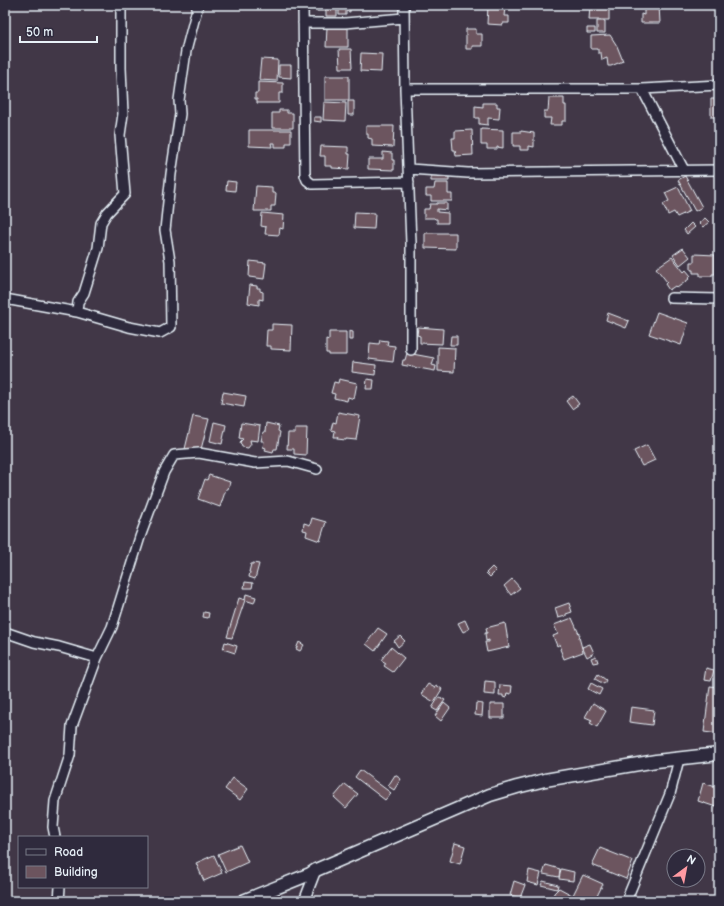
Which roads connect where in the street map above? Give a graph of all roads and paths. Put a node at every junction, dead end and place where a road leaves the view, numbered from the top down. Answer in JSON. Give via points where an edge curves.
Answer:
{"nodes":[{"id":1,"x":121,"y":5,"type":"edge"},
{"id":2,"x":198,"y":5,"type":"edge"},
{"id":3,"x":303,"y":5,"type":"edge"},
{"id":4,"x":404,"y":5,"type":"edge"},
{"id":5,"x":404,"y":18,"type":"junction"},
{"id":6,"x":303,"y":23,"type":"junction"},
{"id":7,"x":719,"y":85,"type":"edge"},
{"id":8,"x":405,"y":89,"type":"junction"},
{"id":9,"x":642,"y":89,"type":"junction"},
{"id":10,"x":409,"y":169,"type":"junction"},
{"id":11,"x":684,"y":170,"type":"junction"},
{"id":12,"x":719,"y":170,"type":"edge"},
{"id":13,"x":409,"y":182,"type":"junction"},
{"id":14,"x":671,"y":298,"type":"dead end"},
{"id":15,"x":5,"y":299,"type":"edge"},
{"id":16,"x":719,"y":299,"type":"edge"},
{"id":17,"x":77,"y":312,"type":"junction"},
{"id":18,"x":411,"y":350,"type":"dead end"},
{"id":19,"x":317,"y":470,"type":"dead end"},
{"id":20,"x":5,"y":632,"type":"edge"},
{"id":21,"x":97,"y":658,"type":"junction"},
{"id":22,"x":719,"y":754,"type":"edge"},
{"id":23,"x":679,"y":759,"type":"junction"},
{"id":24,"x":56,"y":836,"type":"edge"},
{"id":25,"x":316,"y":870,"type":"junction"},
{"id":26,"x":60,"y":888,"type":"edge"},
{"id":27,"x":59,"y":901,"type":"edge"},
{"id":28,"x":243,"y":901,"type":"edge"},
{"id":29,"x":304,"y":901,"type":"edge"},
{"id":30,"x":626,"y":901,"type":"edge"}],
"edges":[{"from":1,"to":17,"type":"street","via":[[124,114],[120,135],[126,194],[107,212],[101,222],[98,248],[84,293],[78,302]]},
{"from":2,"to":17,"type":"street","via":[[186,51],[179,100],[180,114],[171,168],[166,230],[170,261],[171,327],[160,333]]},
{"from":3,"to":6,"type":"street"},
{"from":4,"to":5,"type":"street"},
{"from":5,"to":6,"type":"street","via":[[345,23]]},
{"from":5,"to":8,"type":"street"},
{"from":6,"to":13,"type":"street","via":[[307,180],[312,184]]},
{"from":7,"to":9,"type":"street"},
{"from":8,"to":9,"type":"street"},
{"from":8,"to":10,"type":"street"},
{"from":9,"to":11,"type":"street"},
{"from":10,"to":11,"type":"street","via":[[468,173]]},
{"from":10,"to":13,"type":"street"},
{"from":11,"to":12,"type":"street"},
{"from":13,"to":18,"type":"street"},
{"from":14,"to":16,"type":"street"},
{"from":15,"to":17,"type":"street"},
{"from":19,"to":21,"type":"street","via":[[288,461],[255,463],[199,453],[174,455],[164,472],[140,537],[112,627]]},
{"from":20,"to":21,"type":"street"},
{"from":21,"to":24,"type":"street","via":[[72,726],[70,755],[55,801],[53,827]]},
{"from":22,"to":23,"type":"street"},
{"from":23,"to":25,"type":"street","via":[[545,780],[497,793]]},
{"from":23,"to":30,"type":"street","via":[[670,794]]},
{"from":25,"to":28,"type":"street"},
{"from":25,"to":29,"type":"street"},
{"from":26,"to":27,"type":"street"}]}
